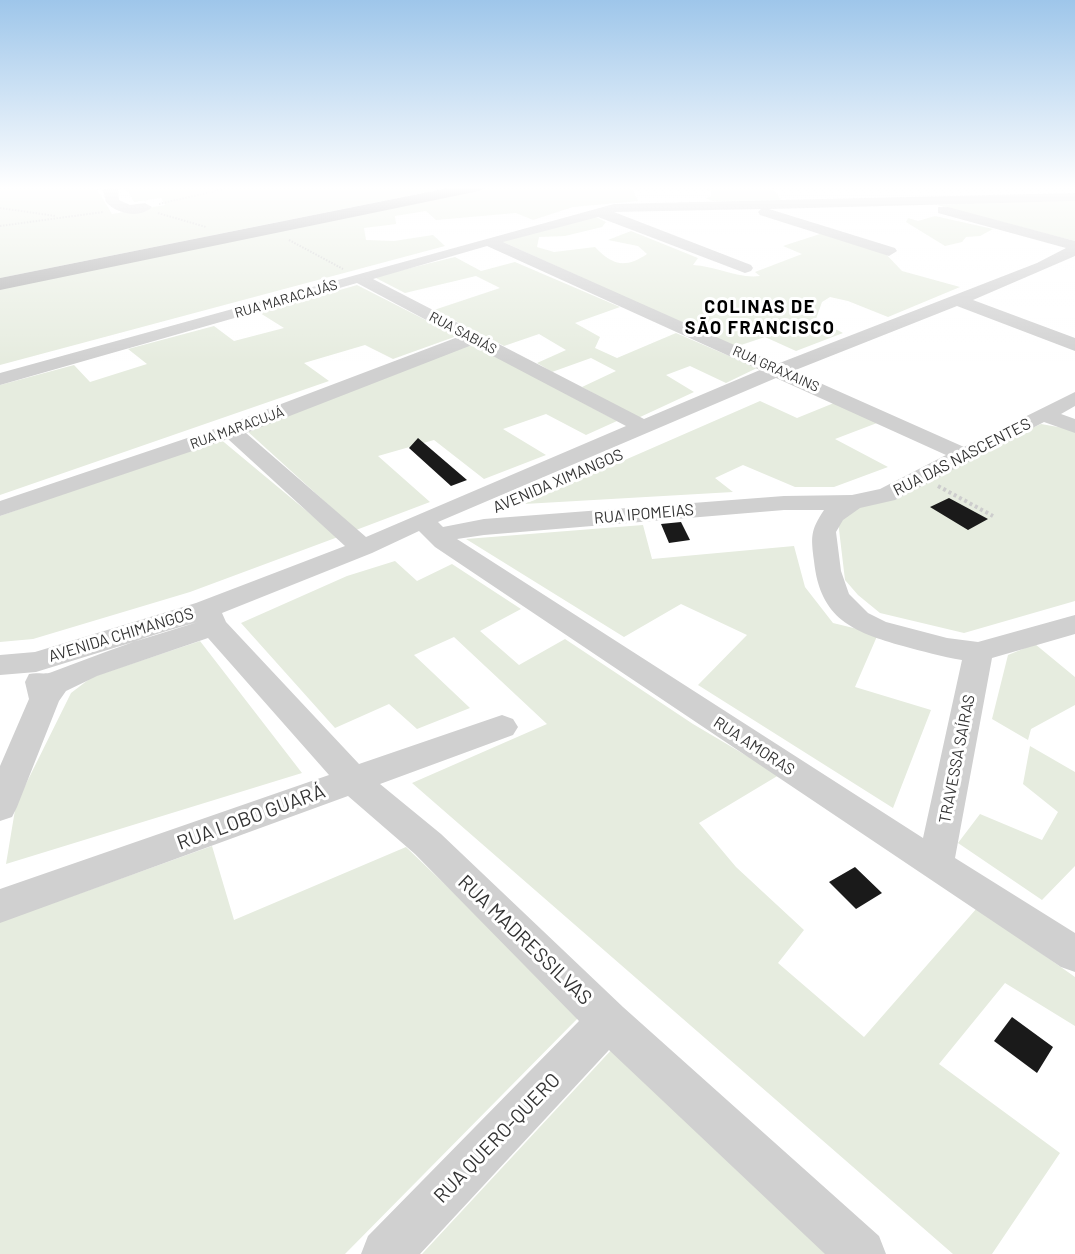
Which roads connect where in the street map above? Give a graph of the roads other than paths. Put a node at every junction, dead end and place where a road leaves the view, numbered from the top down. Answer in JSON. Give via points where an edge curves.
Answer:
{"nodes":[{"id":1,"x":193,"y":245,"type":"edge"},
{"id":2,"x":476,"y":245,"type":"edge"},
{"id":3,"x":496,"y":245,"type":"edge"},
{"id":4,"x":684,"y":245,"type":"edge"},
{"id":5,"x":868,"y":245,"type":"edge"},
{"id":6,"x":1029,"y":245,"type":"edge"},
{"id":7,"x":889,"y":251,"type":"dead end"},
{"id":8,"x":1071,"y":260,"type":"edge"},
{"id":9,"x":745,"y":268,"type":"dead end"},
{"id":10,"x":359,"y":279,"type":"junction"},
{"id":11,"x":0,"y":284,"type":"edge"},
{"id":12,"x":965,"y":302,"type":"junction"},
{"id":13,"x":472,"y":338,"type":"junction"},
{"id":14,"x":1075,"y":345,"type":"edge"},
{"id":15,"x":786,"y":374,"type":"junction"},
{"id":16,"x":0,"y":379,"type":"edge"},
{"id":17,"x":1075,"y":398,"type":"edge"},
{"id":18,"x":1044,"y":416,"type":"junction"},
{"id":19,"x":1075,"y":426,"type":"edge"},
{"id":20,"x":645,"y":428,"type":"junction"},
{"id":21,"x":231,"y":431,"type":"junction"},
{"id":22,"x":964,"y":455,"type":"junction"},
{"id":23,"x":852,"y":502,"type":"junction"},
{"id":24,"x":0,"y":509,"type":"edge"},
{"id":25,"x":432,"y":529,"type":"junction"},
{"id":26,"x":363,"y":548,"type":"junction"},
{"id":27,"x":210,"y":617,"type":"junction"},
{"id":28,"x":1075,"y":624,"type":"edge"},
{"id":29,"x":978,"y":652,"type":"junction"},
{"id":30,"x":36,"y":662,"type":"junction"},
{"id":31,"x":0,"y":665,"type":"edge"},
{"id":32,"x":44,"y":699,"type":"junction"},
{"id":33,"x":502,"y":727,"type":"dead end"},
{"id":34,"x":354,"y":781,"type":"junction"},
{"id":35,"x":0,"y":807,"type":"edge"},
{"id":36,"x":935,"y":865,"type":"junction"},
{"id":37,"x":0,"y":906,"type":"edge"},
{"id":38,"x":1075,"y":954,"type":"edge"},
{"id":39,"x":608,"y":1021,"type":"junction"},
{"id":40,"x":386,"y":1254,"type":"edge"},
{"id":41,"x":861,"y":1254,"type":"edge"}],
"edges":[{"from":1,"to":11,"type":"main road"},
{"from":2,"to":10,"type":"street","name":"RUA MARACAJÁS"},
{"from":3,"to":15,"type":"street","name":"RUA GRAXAINS"},
{"from":4,"to":9,"type":"street"},
{"from":5,"to":7,"type":"street"},
{"from":6,"to":8,"type":"street"},
{"from":8,"to":12,"type":"street","name":"AVENIDA XIMANGOS"},
{"from":10,"to":13,"type":"street","name":"RUA SABIÁS"},
{"from":10,"to":16,"type":"street","name":"RUA MARACAJÁS"},
{"from":12,"to":14,"type":"street"},
{"from":12,"to":15,"type":"street","name":"AVENIDA XIMANGOS"},
{"from":13,"to":20,"type":"street","name":"RUA SABIÁS"},
{"from":13,"to":21,"type":"street","name":"RUA MARACUJÁ"},
{"from":15,"to":20,"type":"street","name":"AVENIDA XIMANGOS"},
{"from":15,"to":22,"type":"street","name":"RUA GRAXAINS"},
{"from":15,"to":25,"type":"street","name":"AVENIDA XIMANGOS"},
{"from":17,"to":18,"type":"street","name":"RUA DAS NASCENTES"},
{"from":18,"to":19,"type":"street"},
{"from":18,"to":22,"type":"street","name":"RUA DAS NASCENTES"},
{"from":20,"to":25,"type":"street","name":"AVENIDA XIMANGOS"},
{"from":21,"to":24,"type":"street","name":"RUA MARACUJÁ"},
{"from":21,"to":26,"type":"street"},
{"from":22,"to":23,"type":"street","name":"RUA DAS NASCENTES","via":[[887,495]]},
{"from":23,"to":25,"type":"street","name":"RUA IPOMEIAS","via":[[784,503]]},
{"from":23,"to":29,"type":"street","name":"RUA DAS NASCENTES","via":[[833,515],[823,532],[828,571],[843,607],[876,629]]},
{"from":25,"to":26,"type":"street","name":"AVENIDA XIMANGOS"},
{"from":25,"to":27,"type":"street","name":"AVENIDA XIMANGOS"},
{"from":25,"to":36,"type":"street","name":"RUA AMORAS"},
{"from":26,"to":27,"type":"street","name":"AVENIDA XIMANGOS"},
{"from":27,"to":30,"type":"street","name":"AVENIDA CHIMANGOS"},
{"from":27,"to":32,"type":"street","name":"AVENIDA XIMANGOS","via":[[55,683]]},
{"from":27,"to":34,"type":"street","name":"RUA MADRESSILVAS"},
{"from":28,"to":29,"type":"street","name":"RUA DAS NASCENTES"},
{"from":29,"to":36,"type":"street","name":"TRAVESSA SAÍRAS"},
{"from":30,"to":31,"type":"street","name":"AVENIDA CHIMANGOS"},
{"from":30,"to":32,"type":"street"},
{"from":32,"to":35,"type":"street","name":"AVENIDA XIMANGOS"},
{"from":33,"to":34,"type":"street","name":"RUA LOBO GUARÁ"},
{"from":34,"to":37,"type":"street","name":"RUA LOBO GUARÁ"},
{"from":34,"to":39,"type":"street","name":"RUA MADRESSILVAS","via":[[428,844]]},
{"from":36,"to":38,"type":"street","name":"RUA AMORAS"},
{"from":39,"to":40,"type":"street","name":"RUA QUERO-QUERO"},
{"from":39,"to":41,"type":"street","name":"RUA MADRESSILVAS"}]}
